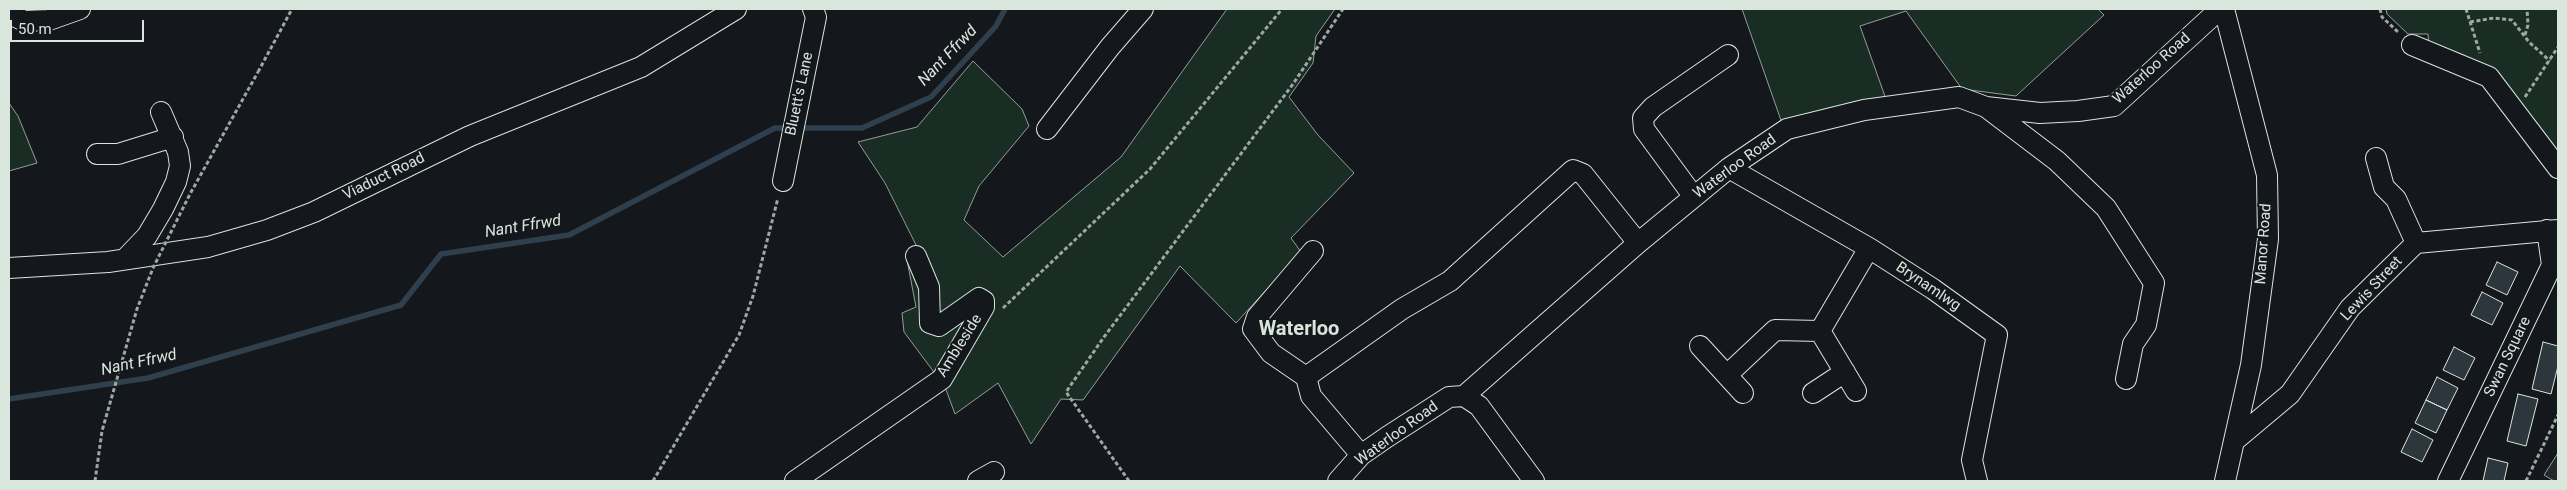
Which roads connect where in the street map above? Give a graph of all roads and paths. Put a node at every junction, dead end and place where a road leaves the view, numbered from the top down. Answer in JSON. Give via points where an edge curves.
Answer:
{"nodes":[{"id":1,"x":9,"y":9,"type":"edge"},
{"id":2,"x":80,"y":9,"type":"edge"},
{"id":3,"x":292,"y":9,"type":"edge"},
{"id":4,"x":736,"y":9,"type":"edge"},
{"id":5,"x":813,"y":9,"type":"edge"},
{"id":6,"x":1143,"y":9,"type":"edge"},
{"id":7,"x":1282,"y":9,"type":"edge"},
{"id":8,"x":1343,"y":9,"type":"edge"},
{"id":9,"x":2222,"y":9,"type":"edge"},
{"id":10,"x":2380,"y":9,"type":"edge"},
{"id":11,"x":2466,"y":9,"type":"edge"},
{"id":12,"x":2527,"y":9,"type":"edge"},
{"id":13,"x":2470,"y":22,"type":"junction"},
{"id":14,"x":2525,"y":36,"type":"junction"},
{"id":15,"x":2412,"y":45,"type":"joint"},
{"id":16,"x":2558,"y":47,"type":"edge"},
{"id":17,"x":1728,"y":55,"type":"dead end"},
{"id":18,"x":2550,"y":61,"type":"junction"},
{"id":19,"x":2489,"y":76,"type":"junction"},
{"id":20,"x":1986,"y":107,"type":"junction"},
{"id":21,"x":2515,"y":109,"type":"junction"},
{"id":22,"x":161,"y":112,"type":"dead end"},
{"id":23,"x":1047,"y":129,"type":"dead end"},
{"id":24,"x":174,"y":137,"type":"junction"},
{"id":25,"x":97,"y":154,"type":"dead end"},
{"id":26,"x":2376,"y":158,"type":"dead end"},
{"id":27,"x":1729,"y":168,"type":"junction"},
{"id":28,"x":2558,"y":168,"type":"edge"},
{"id":29,"x":783,"y":181,"type":"joint"},
{"id":30,"x":1694,"y":196,"type":"junction"},
{"id":31,"x":2553,"y":230,"type":"edge"},
{"id":32,"x":1638,"y":242,"type":"junction"},
{"id":33,"x":2416,"y":243,"type":"junction"},
{"id":34,"x":1869,"y":248,"type":"junction"},
{"id":35,"x":1313,"y":251,"type":"dead end"},
{"id":36,"x":916,"y":256,"type":"dead end"},
{"id":37,"x":125,"y":260,"type":"junction"},
{"id":38,"x":9,"y":268,"type":"edge"},
{"id":39,"x":999,"y":312,"type":"dead end"},
{"id":40,"x":1820,"y":331,"type":"junction"},
{"id":41,"x":1700,"y":346,"type":"dead end"},
{"id":42,"x":1845,"y":372,"type":"junction"},
{"id":43,"x":1727,"y":375,"type":"junction"},
{"id":44,"x":1306,"y":377,"type":"junction"},
{"id":45,"x":2126,"y":378,"type":"dead end"},
{"id":46,"x":1856,"y":391,"type":"dead end"},
{"id":47,"x":1743,"y":393,"type":"dead end"},
{"id":48,"x":1813,"y":393,"type":"dead end"},
{"id":49,"x":1464,"y":396,"type":"junction"},
{"id":50,"x":2558,"y":415,"type":"edge"},
{"id":51,"x":2234,"y":441,"type":"junction"},
{"id":52,"x":1361,"y":455,"type":"junction"},
{"id":53,"x":95,"y":481,"type":"edge"},
{"id":54,"x":653,"y":481,"type":"edge"},
{"id":55,"x":795,"y":481,"type":"edge"},
{"id":56,"x":1129,"y":481,"type":"edge"},
{"id":57,"x":1338,"y":481,"type":"edge"},
{"id":58,"x":1534,"y":481,"type":"edge"},
{"id":59,"x":1977,"y":481,"type":"edge"},
{"id":60,"x":2225,"y":481,"type":"edge"},
{"id":61,"x":2448,"y":481,"type":"edge"},
{"id":62,"x":2526,"y":481,"type":"edge"}],
"edges":[{"from":1,"to":2,"type":"street","via":[[12,15],[24,21],[49,20]]},
{"from":3,"to":53,"type":"path","bridge":true,"via":[[153,268],[140,301],[102,431]]},
{"from":4,"to":37,"type":"street","name":"Viaduct Road","via":[[641,67],[470,136],[314,212],[208,247]]},
{"from":5,"to":29,"type":"street","name":"Bluett's Lane","via":[[816,17]]},
{"from":6,"to":23,"type":"street"},
{"from":7,"to":39,"type":"path","via":[[1150,169]]},
{"from":8,"to":56,"type":"path","via":[[1293,84],[1066,392]]},
{"from":9,"to":20,"type":"street","name":"Waterloo Road","via":[[2114,106],[2040,113]]},
{"from":9,"to":51,"type":"street","name":"Manor Road","via":[[2267,175],[2268,239],[2251,365]]},
{"from":10,"to":15,"type":"path","via":[[2382,17]]},
{"from":11,"to":13,"type":"path"},
{"from":12,"to":14,"type":"path"},
{"from":13,"to":14,"type":"path","via":[[2494,18],[2512,20]]},
{"from":13,"to":19,"type":"path"},
{"from":14,"to":18,"type":"path"},
{"from":15,"to":19,"type":"street"},
{"from":16,"to":18,"type":"path"},
{"from":17,"to":30,"type":"street","via":[[1653,107],[1643,118],[1644,129]]},
{"from":18,"to":21,"type":"path","via":[[2532,90]]},
{"from":19,"to":21,"type":"street"},
{"from":20,"to":27,"type":"street","name":"Waterloo Road","via":[[1959,97],[1864,110],[1787,130]]},
{"from":20,"to":45,"type":"street","via":[[2057,161],[2106,208],[2154,283],[2146,325],[2133,344]]},
{"from":21,"to":28,"type":"street"},
{"from":22,"to":24,"type":"street"},
{"from":24,"to":25,"type":"street","via":[[118,154]]},
{"from":24,"to":37,"type":"street","via":[[180,166],[176,182],[147,236]]},
{"from":26,"to":33,"type":"street","via":[[2384,187],[2396,198]]},
{"from":27,"to":30,"type":"street","name":"Waterloo Road"},
{"from":27,"to":34,"type":"street","name":"Brynamlwg"},
{"from":29,"to":54,"type":"path","via":[[739,335]]},
{"from":30,"to":32,"type":"street","name":"Waterloo Road"},
{"from":31,"to":33,"type":"street"},
{"from":31,"to":61,"type":"street","name":"Swan Square","via":[[2552,265]]},
{"from":32,"to":44,"type":"street","via":[[1582,174],[1573,170],[1450,281],[1402,309]]},
{"from":32,"to":49,"type":"street","name":"Waterloo Road"},
{"from":33,"to":51,"type":"street","name":"Lewis Street","via":[[2350,308],[2290,394]]},
{"from":34,"to":40,"type":"street"},
{"from":34,"to":59,"type":"street","name":"Brynamlwg","via":[[1997,335],[1972,460]]},
{"from":35,"to":44,"type":"street","via":[[1257,317],[1253,329],[1270,353]]},
{"from":36,"to":55,"type":"street","name":"Ambleside","via":[[929,286],[930,323],[939,326],[978,298],[984,301],[984,307],[942,379]]},
{"from":37,"to":38,"type":"street","name":"Viaduct Road"},
{"from":40,"to":42,"type":"street"},
{"from":40,"to":43,"type":"street","via":[[1775,330]]},
{"from":41,"to":43,"type":"street"},
{"from":42,"to":46,"type":"street"},
{"from":42,"to":48,"type":"street"},
{"from":43,"to":47,"type":"street"},
{"from":44,"to":52,"type":"street","via":[[1311,396]]},
{"from":49,"to":52,"type":"street","name":"Waterloo Road","via":[[1449,397]]},
{"from":49,"to":58,"type":"street","via":[[1479,406]]},
{"from":50,"to":62,"type":"path"},
{"from":51,"to":60,"type":"street","name":"Manor Road"},
{"from":52,"to":57,"type":"street","name":"Waterloo Road"}]}
